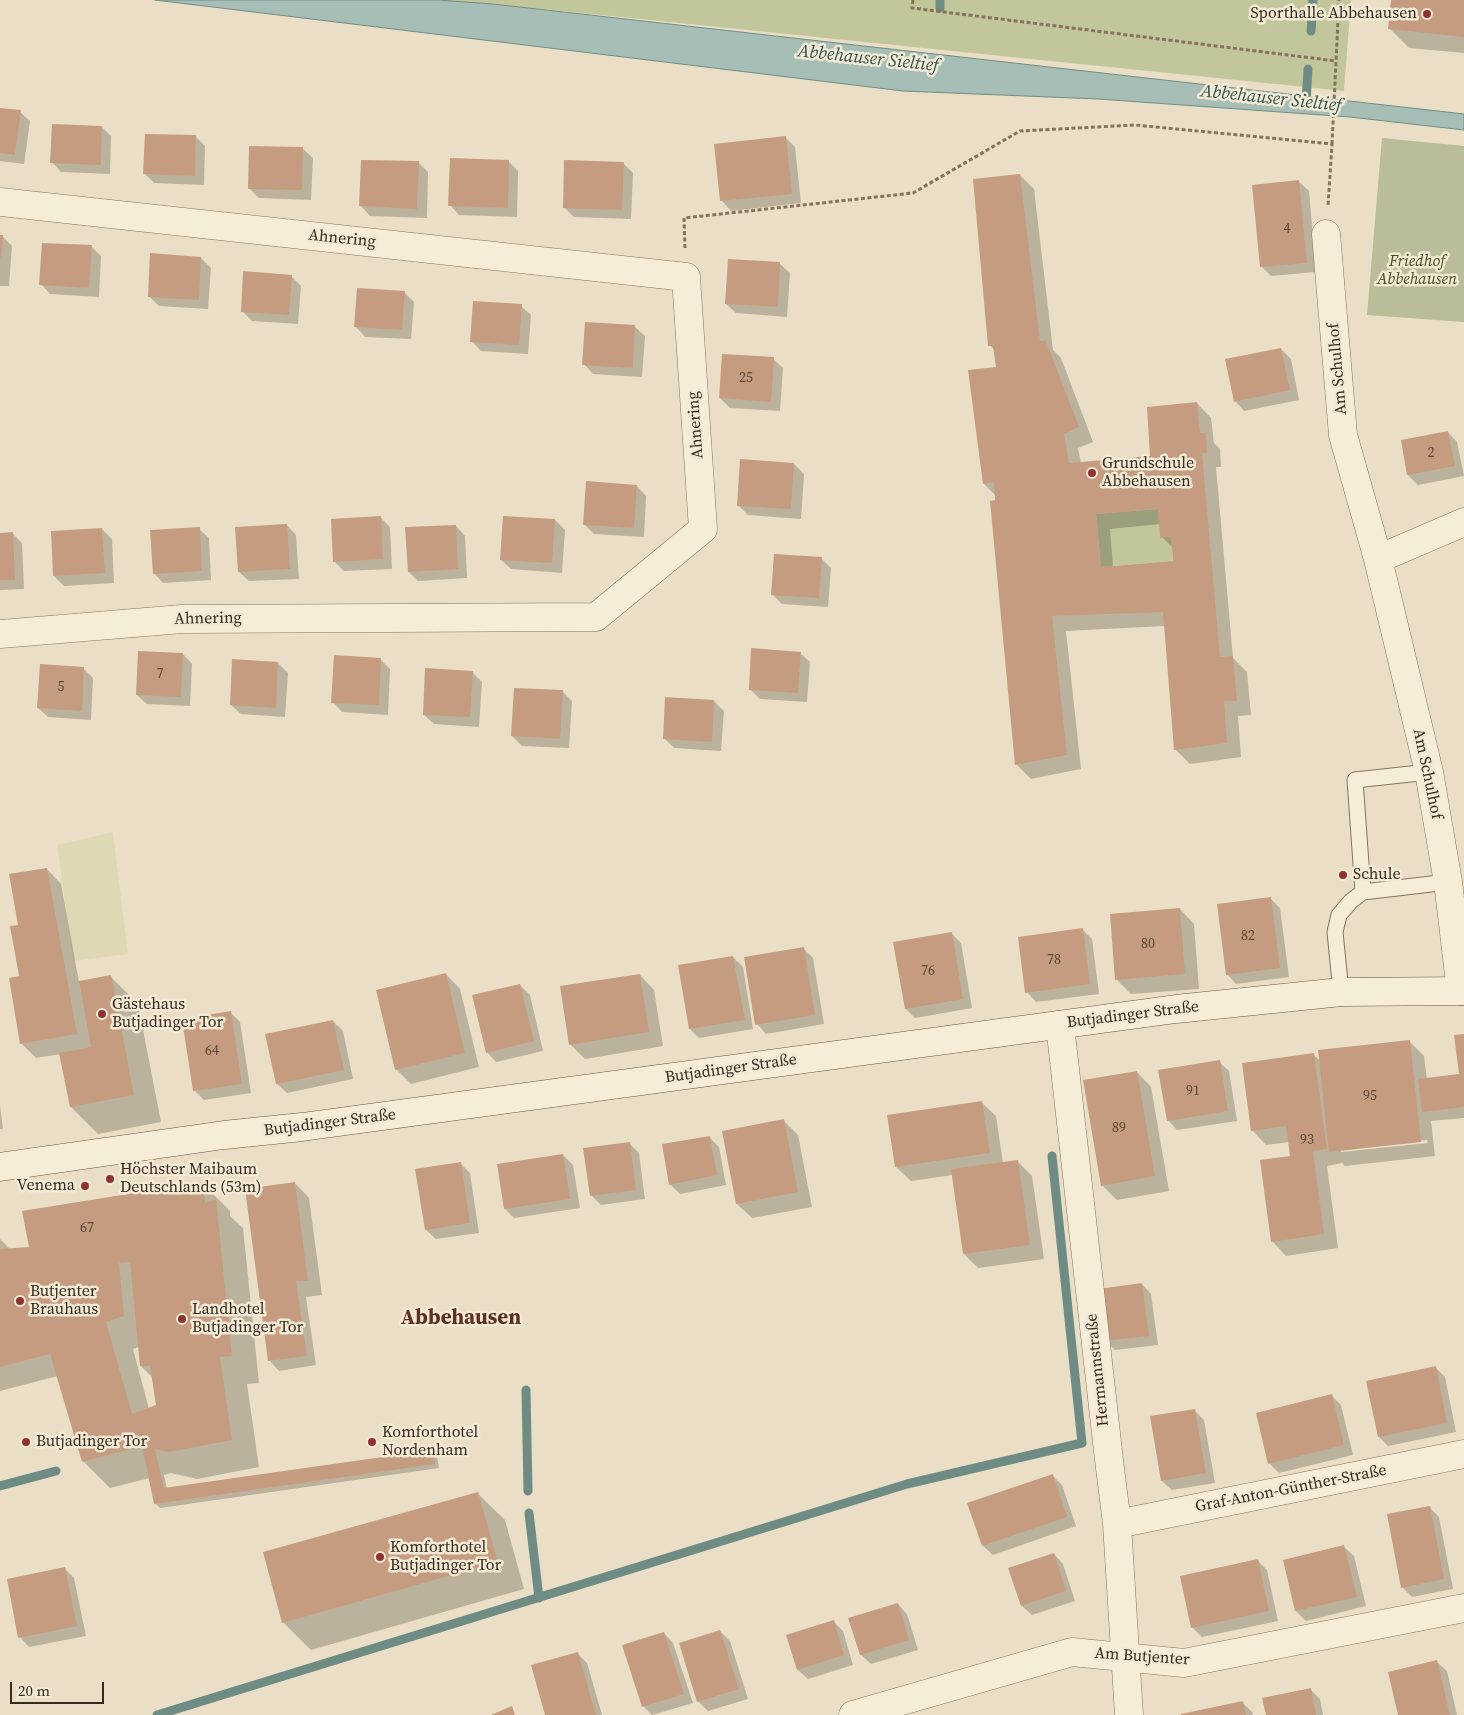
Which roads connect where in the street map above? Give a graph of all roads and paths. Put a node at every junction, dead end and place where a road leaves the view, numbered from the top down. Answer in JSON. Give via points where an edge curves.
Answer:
{"nodes":[{"id":1,"x":913,"y":0,"type":"edge"},
{"id":2,"x":1339,"y":0,"type":"edge"},
{"id":3,"x":1336,"y":61,"type":"junction"},
{"id":4,"x":1332,"y":144,"type":"junction"},
{"id":5,"x":0,"y":202,"type":"edge"},
{"id":6,"x":1326,"y":234,"type":"joint"},
{"id":7,"x":686,"y":277,"type":"junction"},
{"id":8,"x":1464,"y":522,"type":"edge"},
{"id":9,"x":1378,"y":559,"type":"junction"},
{"id":10,"x":0,"y":634,"type":"edge"},
{"id":11,"x":1428,"y":772,"type":"junction"},
{"id":12,"x":1448,"y":882,"type":"junction"},
{"id":13,"x":1363,"y":892,"type":"junction"},
{"id":14,"x":1463,"y":991,"type":"edge"},
{"id":15,"x":1341,"y":992,"type":"junction"},
{"id":16,"x":1060,"y":1025,"type":"junction"},
{"id":17,"x":0,"y":1167,"type":"edge"},
{"id":18,"x":1464,"y":1454,"type":"edge"},
{"id":19,"x":1118,"y":1524,"type":"junction"},
{"id":20,"x":1464,"y":1608,"type":"edge"},
{"id":21,"x":1124,"y":1656,"type":"junction"},
{"id":22,"x":853,"y":1715,"type":"edge"},
{"id":23,"x":1129,"y":1715,"type":"edge"}],
"edges":[{"from":1,"to":3,"type":"path","via":[[912,8]]},
{"from":2,"to":3,"type":"path"},
{"from":3,"to":4,"type":"path"},
{"from":4,"to":6,"type":"path"},
{"from":4,"to":7,"type":"path","via":[[1135,125],[1020,131],[913,193],[684,218]]},
{"from":5,"to":7,"type":"street","name":"Ahnering"},
{"from":6,"to":9,"type":"street","name":"Am Schulhof","via":[[1343,435]]},
{"from":7,"to":10,"type":"street","name":"Ahnering","via":[[703,529],[596,617],[182,619]]},
{"from":8,"to":9,"type":"street"},
{"from":9,"to":11,"type":"street","name":"Am Schulhof"},
{"from":11,"to":12,"type":"street","name":"Am Schulhof"},
{"from":11,"to":13,"type":"lane","via":[[1355,780]]},
{"from":12,"to":13,"type":"lane"},
{"from":12,"to":14,"type":"street","name":"Am Schulhof"},
{"from":13,"to":15,"type":"lane","via":[[1339,915],[1335,932]]},
{"from":14,"to":15,"type":"street","name":"Butjadinger Straße"},
{"from":15,"to":16,"type":"street","name":"Butjadinger Straße"},
{"from":16,"to":17,"type":"street","name":"Butjadinger Straße"},
{"from":16,"to":19,"type":"street","name":"Hermannstraße"},
{"from":18,"to":19,"type":"street","name":"Graf-Anton-Günther-Straße"},
{"from":19,"to":21,"type":"street","name":"Hermannstraße"},
{"from":20,"to":21,"type":"street","name":"Am Butjenter","via":[[1184,1663]]},
{"from":21,"to":22,"type":"street","name":"Am Butjenter","via":[[1072,1652]]},
{"from":21,"to":23,"type":"street","name":"Hermannstraße"}]}
